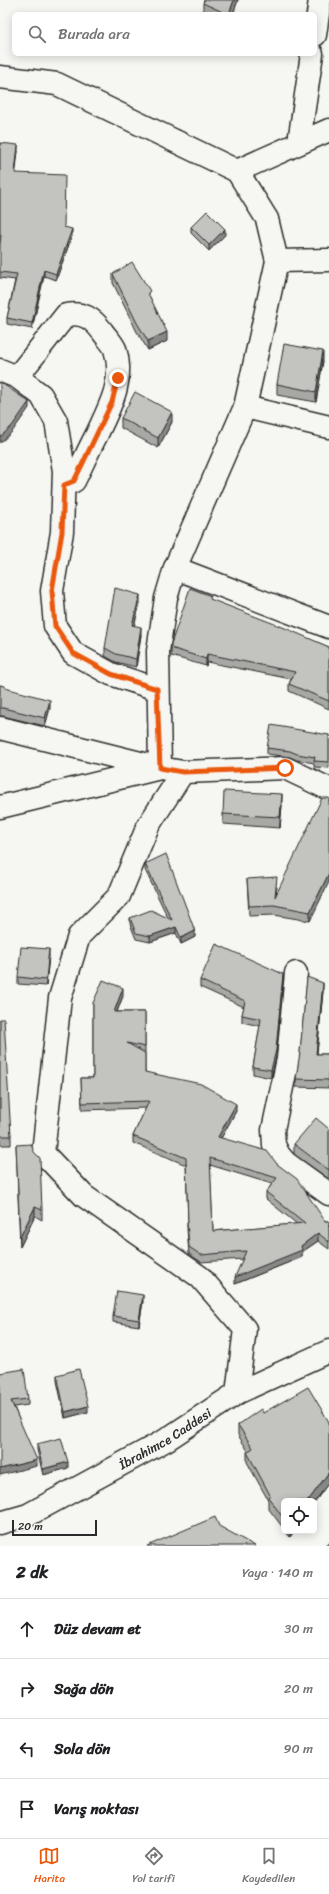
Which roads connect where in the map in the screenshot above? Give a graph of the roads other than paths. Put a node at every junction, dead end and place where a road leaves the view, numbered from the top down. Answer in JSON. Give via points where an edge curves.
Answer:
{"nodes":[{"id":1,"x":320,"y":0,"type":"edge"},
{"id":2,"x":317,"y":21,"type":"edge"},
{"id":3,"x":312,"y":56,"type":"edge"},
{"id":4,"x":0,"y":77,"type":"edge"},
{"id":5,"x":329,"y":130,"type":"edge"},
{"id":6,"x":299,"y":142,"type":"junction"},
{"id":7,"x":237,"y":171,"type":"junction"},
{"id":8,"x":329,"y":260,"type":"edge"},
{"id":9,"x":277,"y":262,"type":"junction"},
{"id":10,"x":8,"y":374,"type":"edge"},
{"id":11,"x":245,"y":407,"type":"junction"},
{"id":12,"x":329,"y":427,"type":"edge"},
{"id":13,"x":64,"y":485,"type":"junction"},
{"id":14,"x":175,"y":568,"type":"junction"},
{"id":15,"x":329,"y":627,"type":"edge"},
{"id":16,"x":157,"y":689,"type":"junction"},
{"id":17,"x":0,"y":728,"type":"edge"},
{"id":18,"x":160,"y":768,"type":"junction"},
{"id":19,"x":183,"y":772,"type":"junction"},
{"id":20,"x":329,"y":789,"type":"edge"},
{"id":21,"x":0,"y":807,"type":"edge"},
{"id":22,"x":296,"y":973,"type":"dead end"},
{"id":23,"x":329,"y":1194,"type":"edge"},
{"id":24,"x":329,"y":1351,"type":"edge"},
{"id":25,"x":237,"y":1393,"type":"junction"},
{"id":26,"x":0,"y":1523,"type":"edge"}],
"edges":[{"from":1,"to":2,"type":"street"},
{"from":3,"to":6,"type":"street"},
{"from":4,"to":7,"type":"street","via":[[57,84]]},
{"from":5,"to":6,"type":"street"},
{"from":6,"to":7,"type":"street"},
{"from":7,"to":9,"type":"street","via":[[267,219]]},
{"from":8,"to":9,"type":"street"},
{"from":9,"to":11,"type":"street"},
{"from":10,"to":13,"type":"street","via":[[41,395],[56,420]]},
{"from":10,"to":13,"type":"street","via":[[66,315],[90,318],[96,322],[114,347],[118,378],[112,402],[74,481]]},
{"from":11,"to":12,"type":"street"},
{"from":11,"to":14,"type":"street"},
{"from":13,"to":16,"type":"street","via":[[62,532],[52,591],[55,626],[73,653],[111,674]]},
{"from":14,"to":15,"type":"street"},
{"from":14,"to":16,"type":"street","via":[[166,598],[158,651]]},
{"from":16,"to":18,"type":"street"},
{"from":17,"to":18,"type":"street"},
{"from":18,"to":19,"type":"street"},
{"from":18,"to":21,"type":"street"},
{"from":19,"to":20,"type":"street","via":[[285,768]]},
{"from":19,"to":25,"type":"street","via":[[148,826],[119,896],[79,936],[60,998],[43,1153],[84,1196],[200,1277],[244,1328]]},
{"from":22,"to":23,"type":"street","via":[[288,1059],[274,1130],[274,1145],[286,1163]]},
{"from":24,"to":25,"type":"street","name":"İbrahimce Caddesi"},
{"from":25,"to":26,"type":"street","name":"İbrahimce Caddesi","via":[[166,1440],[28,1515]]}]}
